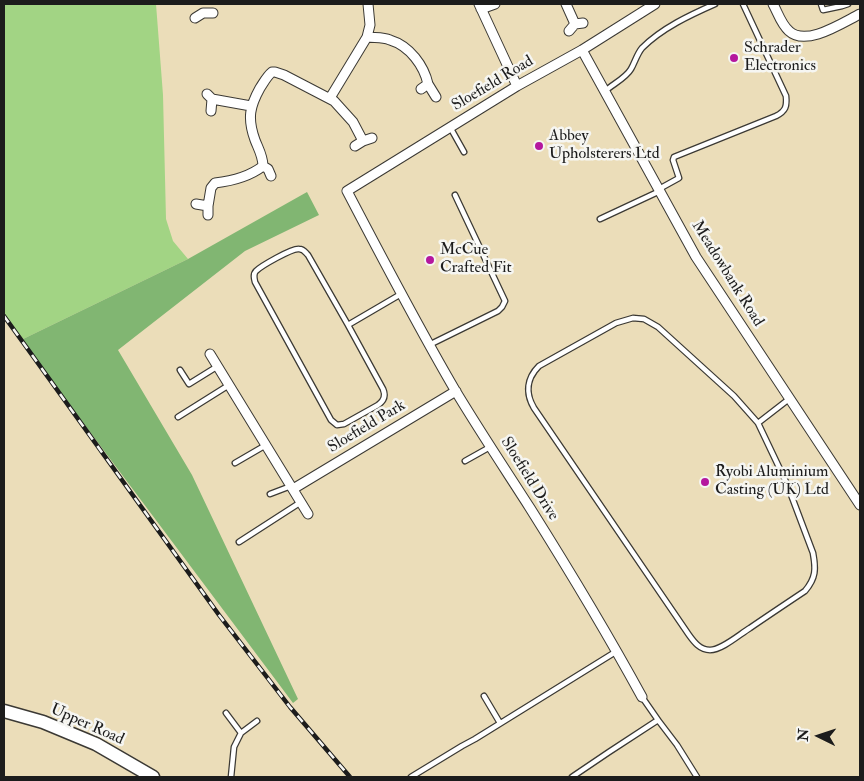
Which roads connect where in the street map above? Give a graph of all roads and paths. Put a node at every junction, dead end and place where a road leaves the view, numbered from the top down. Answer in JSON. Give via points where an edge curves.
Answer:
{"nodes":[{"id":1,"x":368,"y":4,"type":"edge"},
{"id":2,"x":495,"y":4,"type":"edge"},
{"id":3,"x":566,"y":4,"type":"edge"},
{"id":4,"x":655,"y":4,"type":"edge"},
{"id":5,"x":715,"y":4,"type":"edge"},
{"id":6,"x":743,"y":4,"type":"edge"},
{"id":7,"x":774,"y":4,"type":"edge"},
{"id":8,"x":821,"y":4,"type":"edge"},
{"id":9,"x":848,"y":4,"type":"edge"},
{"id":10,"x":480,"y":6,"type":"edge"},
{"id":11,"x":206,"y":10,"type":"edge"},
{"id":12,"x":860,"y":14,"type":"edge"},
{"id":13,"x":195,"y":18,"type":"dead end"},
{"id":14,"x":569,"y":31,"type":"dead end"},
{"id":15,"x":366,"y":38,"type":"junction"},
{"id":16,"x":582,"y":50,"type":"junction"},
{"id":17,"x":517,"y":86,"type":"junction"},
{"id":18,"x":605,"y":91,"type":"junction"},
{"id":19,"x":436,"y":97,"type":"dead end"},
{"id":20,"x":330,"y":98,"type":"junction"},
{"id":21,"x":251,"y":106,"type":"junction"},
{"id":22,"x":211,"y":111,"type":"dead end"},
{"id":23,"x":450,"y":127,"type":"junction"},
{"id":24,"x":355,"y":146,"type":"dead end"},
{"id":25,"x":464,"y":152,"type":"dead end"},
{"id":26,"x":263,"y":166,"type":"junction"},
{"id":27,"x":271,"y":176,"type":"dead end"},
{"id":28,"x":659,"y":190,"type":"junction"},
{"id":29,"x":347,"y":191,"type":"joint"},
{"id":30,"x":455,"y":195,"type":"dead end"},
{"id":31,"x":196,"y":204,"type":"dead end"},
{"id":32,"x":600,"y":219,"type":"dead end"},
{"id":33,"x":401,"y":294,"type":"junction"},
{"id":34,"x":348,"y":325,"type":"junction"},
{"id":35,"x":429,"y":346,"type":"junction"},
{"id":36,"x":210,"y":354,"type":"dead end"},
{"id":37,"x":218,"y":366,"type":"junction"},
{"id":38,"x":180,"y":370,"type":"dead end"},
{"id":39,"x":229,"y":385,"type":"junction"},
{"id":40,"x":456,"y":391,"type":"junction"},
{"id":41,"x":789,"y":399,"type":"junction"},
{"id":42,"x":178,"y":417,"type":"dead end"},
{"id":43,"x":758,"y":423,"type":"junction"},
{"id":44,"x":266,"y":445,"type":"junction"},
{"id":45,"x":490,"y":447,"type":"junction"},
{"id":46,"x":465,"y":461,"type":"dead end"},
{"id":47,"x":235,"y":463,"type":"dead end"},
{"id":48,"x":292,"y":487,"type":"junction"},
{"id":49,"x":270,"y":494,"type":"dead end"},
{"id":50,"x":301,"y":502,"type":"junction"},
{"id":51,"x":860,"y":505,"type":"edge"},
{"id":52,"x":308,"y":514,"type":"dead end"},
{"id":53,"x":239,"y":542,"type":"dead end"},
{"id":54,"x":617,"y":651,"type":"junction"},
{"id":55,"x":484,"y":696,"type":"dead end"},
{"id":56,"x":642,"y":697,"type":"joint"},
{"id":57,"x":4,"y":711,"type":"edge"},
{"id":58,"x":226,"y":713,"type":"dead end"},
{"id":59,"x":658,"y":720,"type":"junction"},
{"id":60,"x":257,"y":721,"type":"dead end"},
{"id":61,"x":500,"y":723,"type":"junction"},
{"id":62,"x":241,"y":733,"type":"junction"},
{"id":63,"x":153,"y":777,"type":"edge"},
{"id":64,"x":231,"y":777,"type":"edge"},
{"id":65,"x":411,"y":777,"type":"edge"},
{"id":66,"x":572,"y":777,"type":"edge"},
{"id":67,"x":697,"y":777,"type":"edge"}],
"edges":[{"from":1,"to":15,"type":"street","via":[[370,25]]},
{"from":2,"to":10,"type":"street"},
{"from":3,"to":14,"type":"street","via":[[579,23]]},
{"from":4,"to":16,"type":"street","name":"Sloefield Road"},
{"from":5,"to":18,"type":"lane","via":[[686,17],[648,43],[630,71]]},
{"from":6,"to":28,"type":"lane","via":[[786,96],[786,107],[776,116],[674,156],[679,178]]},
{"from":7,"to":12,"type":"street","via":[[786,28],[794,35],[804,37]]},
{"from":8,"to":9,"type":"lane","via":[[823,10]]},
{"from":10,"to":17,"type":"street"},
{"from":11,"to":13,"type":"street"},
{"from":15,"to":19,"type":"street","via":[[388,39],[407,50],[426,75],[425,86]]},
{"from":15,"to":20,"type":"street"},
{"from":16,"to":17,"type":"street","name":"Sloefield Road"},
{"from":16,"to":18,"type":"street","name":"Meadowbank Road"},
{"from":17,"to":23,"type":"street","name":"Sloefield Road"},
{"from":18,"to":28,"type":"street","name":"Meadowbank Road"},
{"from":20,"to":21,"type":"street","via":[[272,72]]},
{"from":20,"to":24,"type":"street","via":[[368,139]]},
{"from":21,"to":22,"type":"street","via":[[210,96]]},
{"from":21,"to":26,"type":"street","via":[[252,126]]},
{"from":23,"to":25,"type":"lane"},
{"from":23,"to":29,"type":"street","name":"Sloefield Road"},
{"from":26,"to":27,"type":"street"},
{"from":26,"to":31,"type":"street","via":[[240,178],[215,183],[211,188],[208,211]]},
{"from":28,"to":32,"type":"lane"},
{"from":28,"to":41,"type":"street","name":"Meadowbank Road","via":[[696,257]]},
{"from":29,"to":33,"type":"street","name":"Sloefield Drive"},
{"from":30,"to":35,"type":"lane","via":[[505,302],[498,311]]},
{"from":33,"to":34,"type":"lane"},
{"from":33,"to":35,"type":"street","name":"Sloefield Drive"},
{"from":34,"to":34,"type":"lane","via":[[383,389],[384,397],[378,405],[337,425],[330,420],[254,279],[255,272],[292,250],[304,250]]},
{"from":35,"to":40,"type":"street","name":"Sloefield Drive"},
{"from":36,"to":37,"type":"street"},
{"from":37,"to":38,"type":"lane","via":[[188,384]]},
{"from":37,"to":39,"type":"street"},
{"from":39,"to":42,"type":"lane"},
{"from":39,"to":44,"type":"street"},
{"from":40,"to":45,"type":"street","name":"Sloefield Drive"},
{"from":40,"to":48,"type":"street","name":"Sloefield Park"},
{"from":41,"to":43,"type":"lane"},
{"from":41,"to":51,"type":"street","name":"Meadowbank Road"},
{"from":43,"to":43,"type":"lane","via":[[813,553],[814,576],[805,591],[722,646],[704,650],[684,629],[534,408],[528,393],[529,381],[542,364],[621,321],[641,318],[658,327],[734,396]]},
{"from":44,"to":47,"type":"lane"},
{"from":44,"to":48,"type":"street"},
{"from":45,"to":46,"type":"lane"},
{"from":45,"to":54,"type":"street","name":"Sloefield Drive"},
{"from":48,"to":49,"type":"lane"},
{"from":48,"to":50,"type":"street"},
{"from":50,"to":52,"type":"street"},
{"from":50,"to":53,"type":"lane"},
{"from":54,"to":56,"type":"street","name":"Sloefield Drive"},
{"from":54,"to":61,"type":"lane"},
{"from":55,"to":61,"type":"lane"},
{"from":56,"to":59,"type":"lane","name":"Sloefield Drive"},
{"from":57,"to":63,"type":"main road","name":"Upper Road","via":[[43,722],[96,744]]},
{"from":58,"to":62,"type":"lane"},
{"from":59,"to":66,"type":"lane"},
{"from":59,"to":67,"type":"lane","name":"Sloefield Drive"},
{"from":60,"to":62,"type":"lane"},
{"from":61,"to":65,"type":"lane"},
{"from":62,"to":64,"type":"lane","via":[[234,747]]}]}
